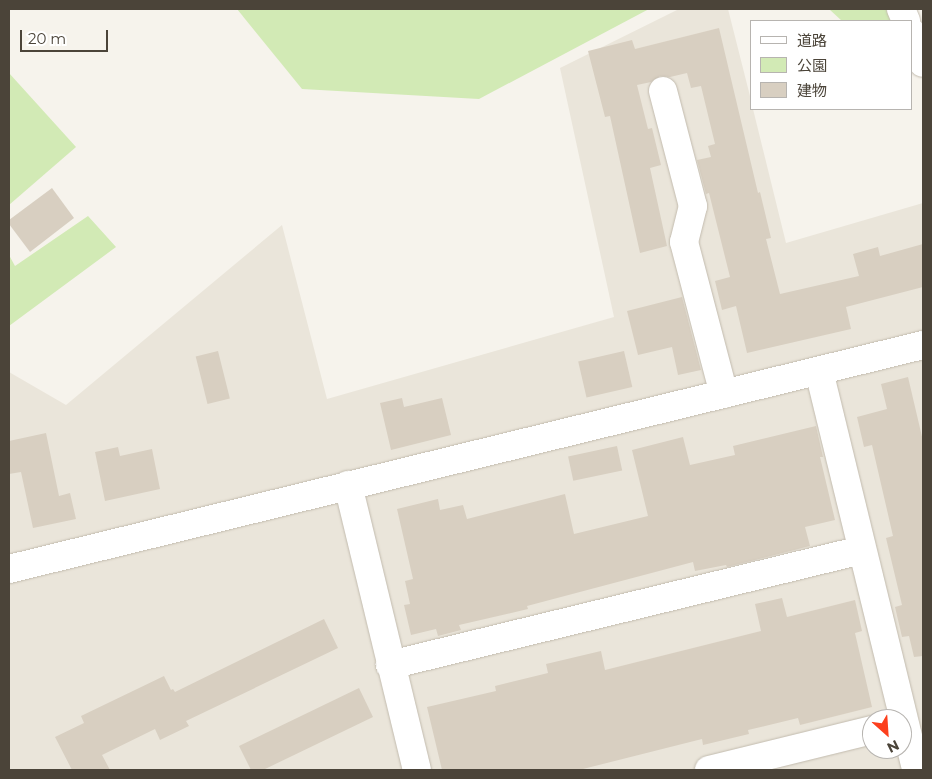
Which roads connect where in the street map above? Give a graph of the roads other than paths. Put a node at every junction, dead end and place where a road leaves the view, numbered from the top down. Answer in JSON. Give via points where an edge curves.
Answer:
{"nodes":[{"id":1,"x":912,"y":34,"type":"edge"},
{"id":2,"x":923,"y":62,"type":"edge"},
{"id":3,"x":663,"y":91,"type":"dead end"},
{"id":4,"x":923,"y":345,"type":"edge"},
{"id":5,"x":819,"y":371,"type":"junction"},
{"id":6,"x":724,"y":394,"type":"junction"},
{"id":7,"x":348,"y":485,"type":"junction"},
{"id":8,"x":861,"y":550,"type":"junction"},
{"id":9,"x":9,"y":569,"type":"edge"},
{"id":10,"x":390,"y":665,"type":"junction"},
{"id":11,"x":900,"y":709,"type":"edge"},
{"id":12,"x":862,"y":732,"type":"edge"},
{"id":13,"x":912,"y":756,"type":"edge"},
{"id":14,"x":417,"y":770,"type":"edge"},
{"id":15,"x":708,"y":770,"type":"edge"},
{"id":16,"x":916,"y":770,"type":"edge"}],
"edges":[{"from":1,"to":2,"type":"street"},
{"from":3,"to":6,"type":"street","via":[[693,206],[684,242]]},
{"from":4,"to":5,"type":"street"},
{"from":5,"to":6,"type":"street"},
{"from":5,"to":8,"type":"street"},
{"from":6,"to":7,"type":"street"},
{"from":7,"to":9,"type":"street"},
{"from":7,"to":10,"type":"street"},
{"from":8,"to":10,"type":"street"},
{"from":8,"to":11,"type":"street"},
{"from":10,"to":14,"type":"street"},
{"from":12,"to":15,"type":"street"},
{"from":13,"to":16,"type":"street"}]}
